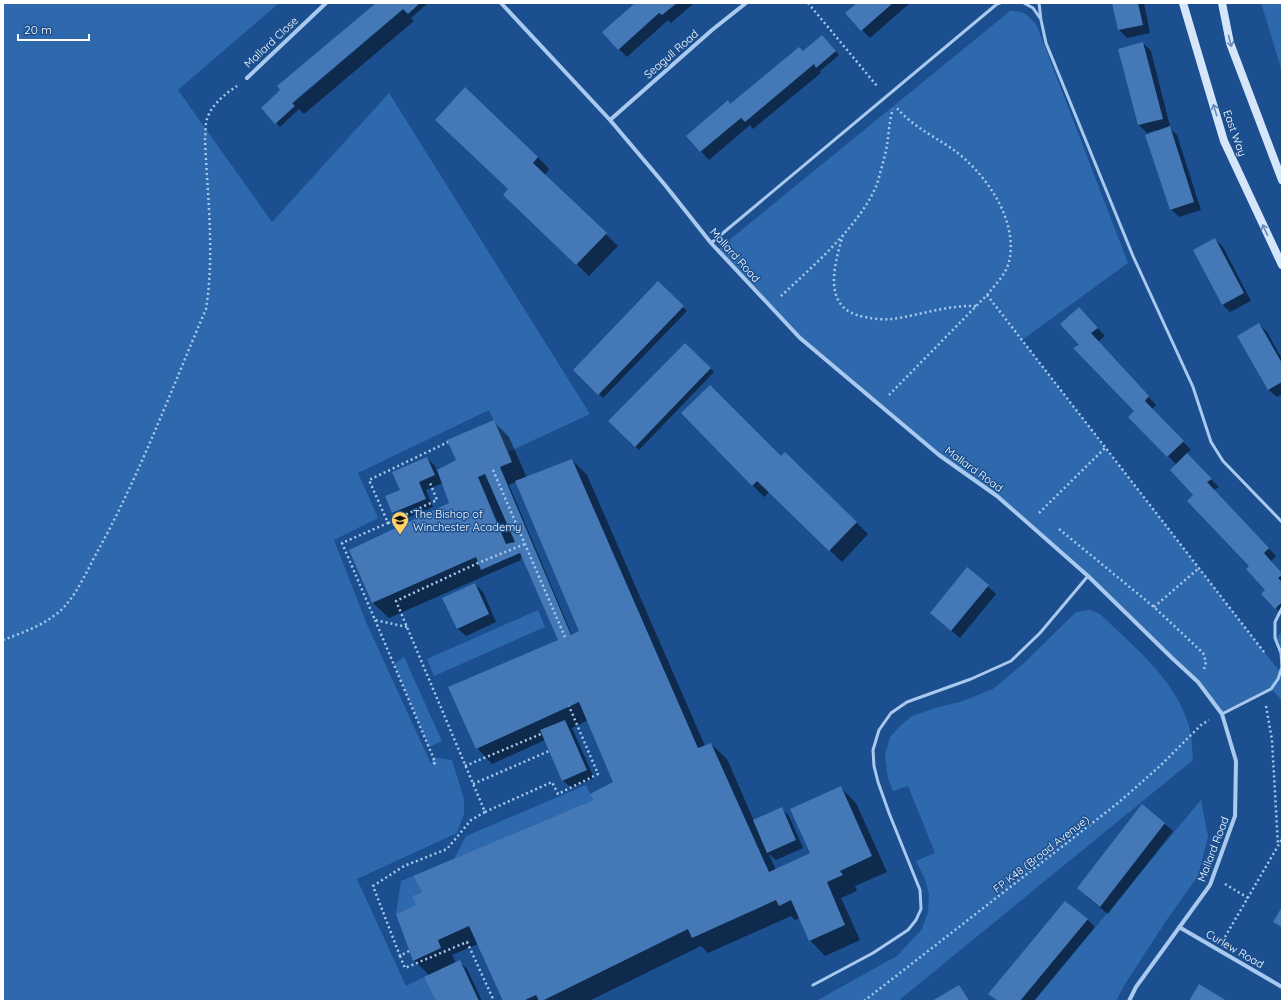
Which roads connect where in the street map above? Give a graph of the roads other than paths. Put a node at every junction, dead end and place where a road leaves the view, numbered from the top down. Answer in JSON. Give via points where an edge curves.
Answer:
{"nodes":[{"id":1,"x":326,"y":3,"type":"edge"},
{"id":2,"x":501,"y":3,"type":"edge"},
{"id":3,"x":746,"y":3,"type":"edge"},
{"id":4,"x":1000,"y":3,"type":"edge"},
{"id":5,"x":1024,"y":3,"type":"edge"},
{"id":6,"x":1039,"y":3,"type":"edge"},
{"id":7,"x":1183,"y":3,"type":"edge"},
{"id":8,"x":1222,"y":3,"type":"edge"},
{"id":9,"x":1040,"y":20,"type":"junction"},
{"id":10,"x":246,"y":78,"type":"road end"},
{"id":11,"x":610,"y":120,"type":"junction"},
{"id":12,"x":1282,"y":180,"type":"edge"},
{"id":13,"x":711,"y":243,"type":"junction"},
{"id":14,"x":1282,"y":265,"type":"edge"},
{"id":15,"x":1282,"y":522,"type":"edge"},
{"id":16,"x":1088,"y":576,"type":"junction"},
{"id":17,"x":1282,"y":608,"type":"edge"},
{"id":18,"x":1222,"y":714,"type":"junction"},
{"id":19,"x":1179,"y":927,"type":"junction"},
{"id":20,"x":813,"y":985,"type":"dead end"},
{"id":21,"x":1282,"y":987,"type":"edge"},
{"id":22,"x":1129,"y":1001,"type":"edge"}],
"edges":[{"from":1,"to":10,"type":"street","name":"Mallard Close"},
{"from":2,"to":11,"type":"street","name":"Mallard Road"},
{"from":3,"to":11,"type":"street","name":"Seagull Road"},
{"from":4,"to":13,"type":"lane"},
{"from":5,"to":9,"type":"lane","via":[[1033,8]]},
{"from":6,"to":9,"type":"lane"},
{"from":14,"to":7,"type":"street","name":"East Way","one_way":true,"via":[[1224,141]]},
{"from":8,"to":12,"type":"street","one_way":true,"via":[[1230,43]]},
{"from":9,"to":15,"type":"lane","via":[[1046,43],[1133,256],[1193,387],[1212,442],[1223,461]]},
{"from":11,"to":13,"type":"street","name":"Mallard Road"},
{"from":13,"to":16,"type":"street","name":"Mallard Road","via":[[800,338],[939,455],[997,496]]},
{"from":16,"to":18,"type":"street","name":"Mallard Road","via":[[1198,682]]},
{"from":16,"to":20,"type":"lane","via":[[1040,633],[1011,661],[971,679],[907,702],[891,713],[879,730],[873,750],[874,766],[889,813],[920,890],[921,909],[908,930],[873,953]]},
{"from":17,"to":18,"type":"lane","via":[[1275,622],[1275,638],[1281,653],[1282,667],[1278,679],[1272,689]]},
{"from":18,"to":19,"type":"street","name":"Mallard Road","via":[[1236,761],[1235,816],[1210,885]]},
{"from":19,"to":21,"type":"street","name":"Curlew Road"},
{"from":19,"to":22,"type":"street","name":"Mallard Road","via":[[1136,987]]}]}
